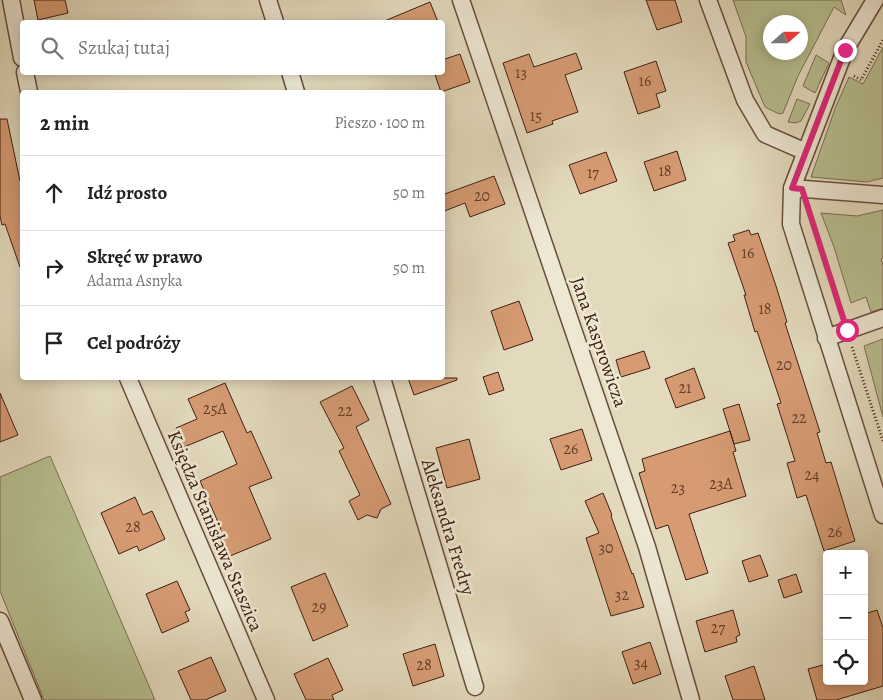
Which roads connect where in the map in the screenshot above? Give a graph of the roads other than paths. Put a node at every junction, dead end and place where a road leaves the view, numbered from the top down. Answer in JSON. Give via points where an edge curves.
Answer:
{"nodes":[{"id":1,"x":11,"y":0,"type":"edge"},
{"id":2,"x":268,"y":0,"type":"edge"},
{"id":3,"x":460,"y":0,"type":"edge"},
{"id":4,"x":708,"y":0,"type":"edge"},
{"id":5,"x":874,"y":0,"type":"edge"},
{"id":6,"x":274,"y":20,"type":"edge"},
{"id":7,"x":20,"y":47,"type":"edge"},
{"id":8,"x":26,"y":75,"type":"edge"},
{"id":9,"x":291,"y":75,"type":"edge"},
{"id":10,"x":29,"y":90,"type":"edge"},
{"id":11,"x":295,"y":90,"type":"edge"},
{"id":12,"x":806,"y":152,"type":"junction"},
{"id":13,"x":797,"y":188,"type":"junction"},
{"id":14,"x":883,"y":195,"type":"edge"},
{"id":15,"x":883,"y":318,"type":"edge"},
{"id":16,"x":826,"y":338,"type":"junction"},
{"id":17,"x":129,"y":380,"type":"edge"},
{"id":18,"x":383,"y":380,"type":"edge"},
{"id":19,"x":879,"y":490,"type":"edge"},
{"id":20,"x":883,"y":515,"type":"edge"},
{"id":21,"x":0,"y":621,"type":"edge"},
{"id":22,"x":475,"y":687,"type":"dead end"},
{"id":23,"x":33,"y":700,"type":"edge"},
{"id":24,"x":266,"y":700,"type":"edge"},
{"id":25,"x":692,"y":700,"type":"edge"}],
"edges":[{"from":1,"to":7,"type":"street"},
{"from":2,"to":6,"type":"street"},
{"from":3,"to":25,"type":"street","name":"Jana Kasprowicza","via":[[647,547]]},
{"from":4,"to":12,"type":"street","via":[[745,100],[764,134]]},
{"from":5,"to":12,"type":"street","via":[[845,50]]},
{"from":8,"to":10,"type":"street"},
{"from":9,"to":11,"type":"street"},
{"from":12,"to":13,"type":"street"},
{"from":13,"to":14,"type":"street"},
{"from":13,"to":16,"type":"street","via":[[791,224]]},
{"from":15,"to":16,"type":"street"},
{"from":16,"to":19,"type":"street"},
{"from":17,"to":24,"type":"street","name":"Księdza Stanisława Staszica"},
{"from":18,"to":22,"type":"street","name":"Aleksandra Fredry"},
{"from":19,"to":20,"type":"street"},
{"from":21,"to":23,"type":"street"}]}
